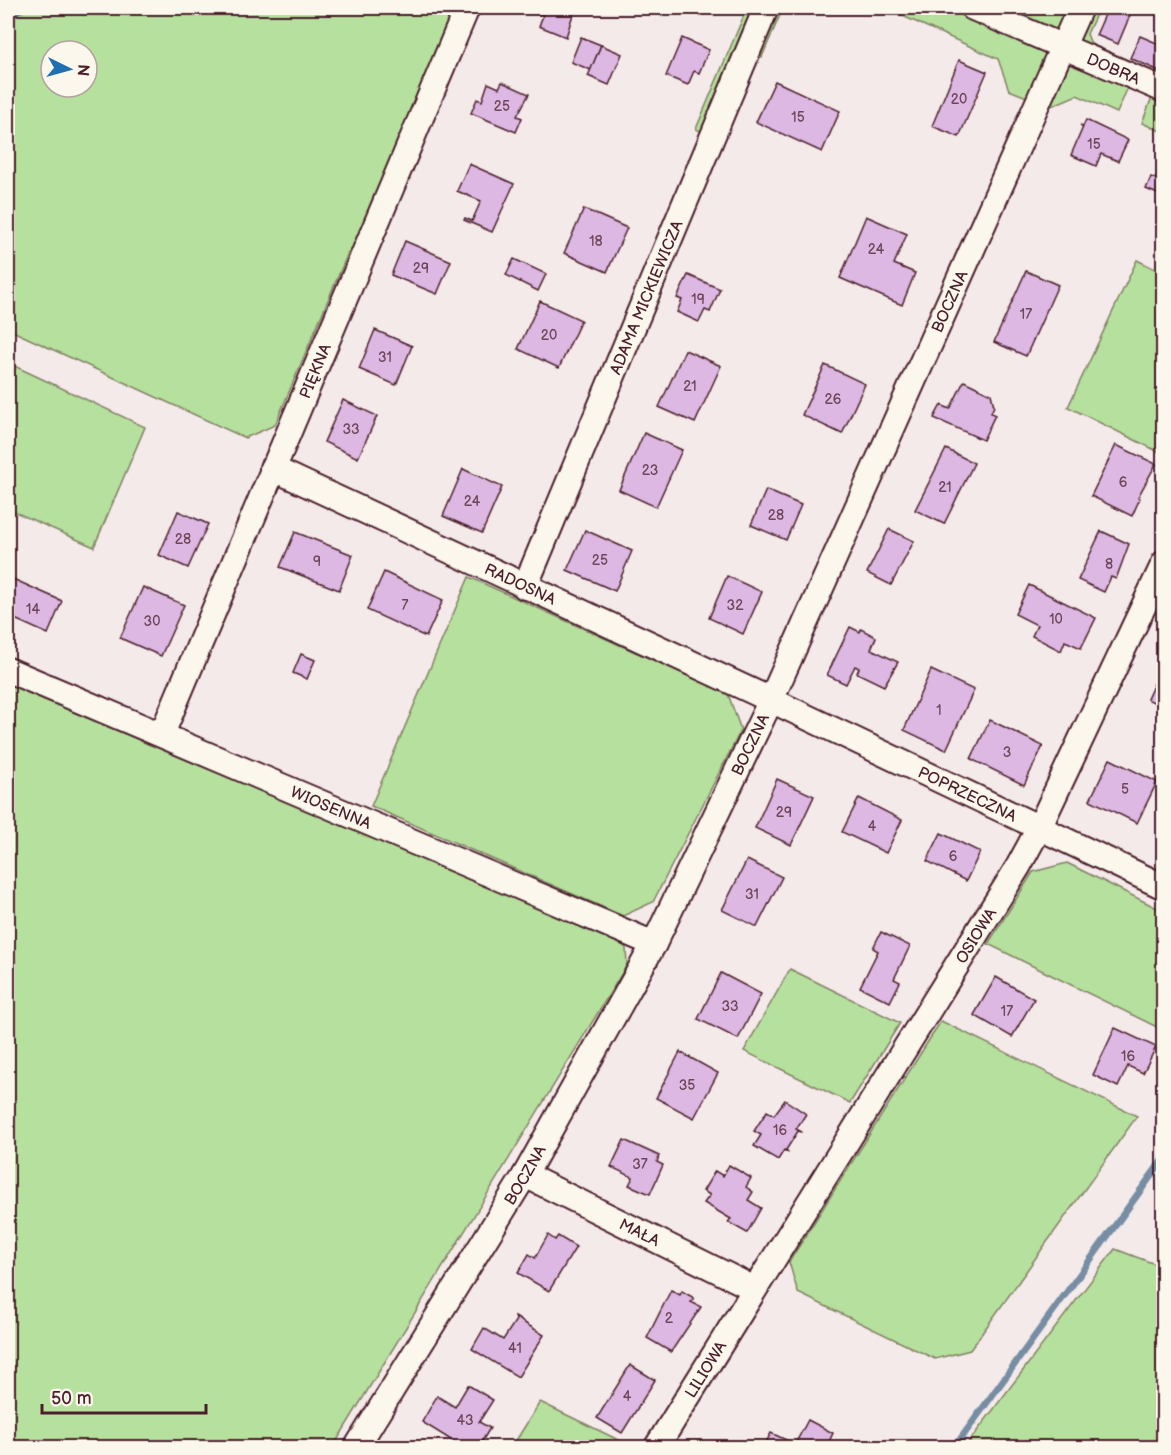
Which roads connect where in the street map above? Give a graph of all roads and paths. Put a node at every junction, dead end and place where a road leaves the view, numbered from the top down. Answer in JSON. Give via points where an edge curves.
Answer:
{"nodes":[{"id":1,"x":467,"y":8,"type":"edge"},
{"id":2,"x":766,"y":8,"type":"edge"},
{"id":3,"x":973,"y":8,"type":"edge"},
{"id":4,"x":1080,"y":8,"type":"edge"},
{"id":5,"x":1062,"y":47,"type":"junction"},
{"id":6,"x":1164,"y":90,"type":"edge"},
{"id":7,"x":272,"y":468,"type":"junction"},
{"id":8,"x":1164,"y":563,"type":"edge"},
{"id":9,"x":525,"y":587,"type":"junction"},
{"id":10,"x":8,"y":670,"type":"edge"},
{"id":11,"x":771,"y":700,"type":"junction"},
{"id":12,"x":162,"y":734,"type":"junction"},
{"id":13,"x":1040,"y":828,"type":"junction"},
{"id":14,"x":1164,"y":887,"type":"edge"},
{"id":15,"x":654,"y":944,"type":"junction"},
{"id":16,"x":525,"y":1175,"type":"junction"},
{"id":17,"x":753,"y":1288,"type":"junction"},
{"id":18,"x":356,"y":1448,"type":"edge"},
{"id":19,"x":656,"y":1448,"type":"edge"}],
"edges":[{"from":1,"to":7,"type":"street","name":"PIĘKNA"},
{"from":2,"to":9,"type":"street","name":"ADAMA MICKIEWICZA"},
{"from":3,"to":5,"type":"street","name":"DOBRA"},
{"from":4,"to":5,"type":"street","name":"BOCZNA"},
{"from":5,"to":6,"type":"street","name":"DOBRA"},
{"from":5,"to":11,"type":"street","name":"BOCZNA"},
{"from":7,"to":9,"type":"street","name":"RADOSNA"},
{"from":7,"to":12,"type":"street","name":"PIĘKNA"},
{"from":8,"to":13,"type":"street","name":"OSIOWA"},
{"from":9,"to":11,"type":"street","name":"RADOSNA"},
{"from":10,"to":12,"type":"street","name":"WIOSENNA"},
{"from":11,"to":13,"type":"street","name":"POPRZECZNA"},
{"from":11,"to":15,"type":"street","name":"BOCZNA"},
{"from":12,"to":15,"type":"street","name":"WIOSENNA"},
{"from":13,"to":14,"type":"street","name":"POPRZECZNA"},
{"from":13,"to":17,"type":"street","name":"OSIOWA"},
{"from":15,"to":16,"type":"street","name":"BOCZNA"},
{"from":16,"to":17,"type":"street","name":"MAŁA"},
{"from":16,"to":18,"type":"street","name":"BOCZNA"},
{"from":17,"to":19,"type":"street","name":"LILIOWA"}]}
